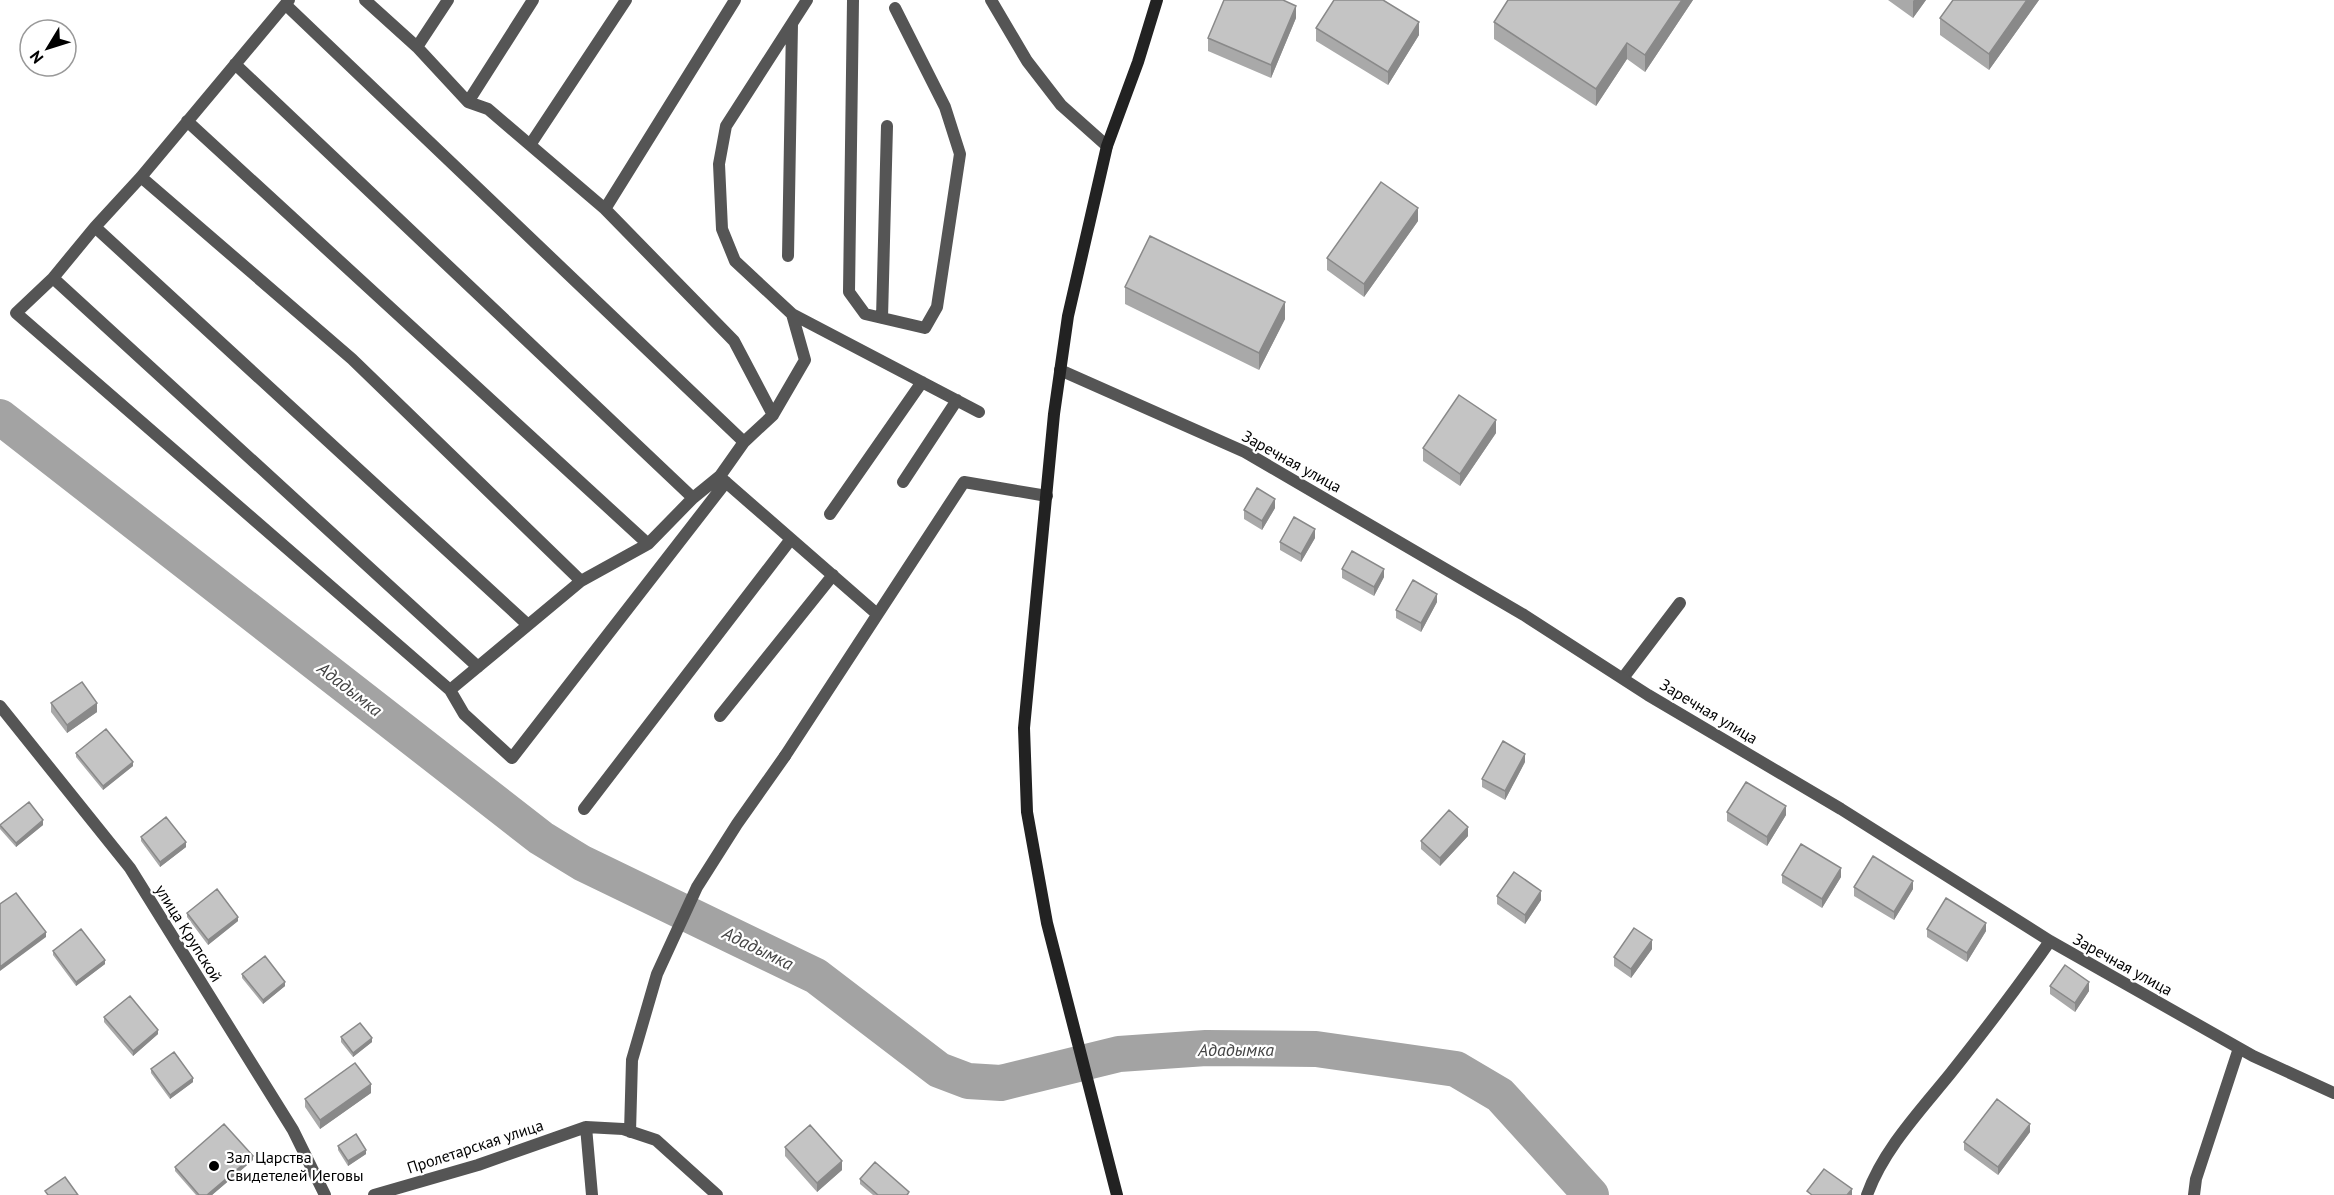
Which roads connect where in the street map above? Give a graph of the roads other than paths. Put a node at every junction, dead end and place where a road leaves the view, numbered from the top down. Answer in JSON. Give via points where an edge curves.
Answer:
{"nodes":[{"id":1,"x":366,"y":0,"type":"edge"},
{"id":2,"x":448,"y":0,"type":"edge"},
{"id":3,"x":533,"y":0,"type":"edge"},
{"id":4,"x":626,"y":0,"type":"edge"},
{"id":5,"x":735,"y":0,"type":"edge"},
{"id":6,"x":807,"y":0,"type":"edge"},
{"id":7,"x":853,"y":0,"type":"edge"},
{"id":8,"x":991,"y":0,"type":"edge"},
{"id":9,"x":1157,"y":0,"type":"edge"},
{"id":10,"x":288,"y":2,"type":"edge"},
{"id":11,"x":895,"y":8,"type":"dead end"},
{"id":12,"x":792,"y":24,"type":"junction"},
{"id":13,"x":417,"y":47,"type":"junction"},
{"id":14,"x":235,"y":64,"type":"junction"},
{"id":15,"x":468,"y":102,"type":"junction"},
{"id":16,"x":187,"y":121,"type":"junction"},
{"id":17,"x":887,"y":126,"type":"dead end"},
{"id":18,"x":530,"y":145,"type":"junction"},
{"id":19,"x":1107,"y":146,"type":"junction"},
{"id":20,"x":141,"y":177,"type":"junction"},
{"id":21,"x":605,"y":210,"type":"junction"},
{"id":22,"x":95,"y":227,"type":"junction"},
{"id":23,"x":788,"y":256,"type":"dead end"},
{"id":24,"x":53,"y":278,"type":"junction"},
{"id":25,"x":792,"y":314,"type":"junction"},
{"id":26,"x":882,"y":318,"type":"junction"},
{"id":27,"x":1060,"y":370,"type":"junction"},
{"id":28,"x":922,"y":382,"type":"junction"},
{"id":29,"x":957,"y":400,"type":"junction"},
{"id":30,"x":979,"y":412,"type":"dead end"},
{"id":31,"x":773,"y":416,"type":"junction"},
{"id":32,"x":744,"y":442,"type":"junction"},
{"id":33,"x":723,"y":479,"type":"junction"},
{"id":34,"x":903,"y":482,"type":"dead end"},
{"id":35,"x":1047,"y":496,"type":"junction"},
{"id":36,"x":693,"y":498,"type":"junction"},
{"id":37,"x":830,"y":514,"type":"dead end"},
{"id":38,"x":791,"y":539,"type":"junction"},
{"id":39,"x":648,"y":544,"type":"junction"},
{"id":40,"x":833,"y":575,"type":"junction"},
{"id":41,"x":581,"y":581,"type":"junction"},
{"id":42,"x":1680,"y":603,"type":"dead end"},
{"id":43,"x":877,"y":614,"type":"junction"},
{"id":44,"x":528,"y":625,"type":"junction"},
{"id":45,"x":478,"y":667,"type":"junction"},
{"id":46,"x":1623,"y":678,"type":"junction"},
{"id":47,"x":450,"y":690,"type":"junction"},
{"id":48,"x":0,"y":705,"type":"edge"},
{"id":49,"x":720,"y":716,"type":"dead end"},
{"id":50,"x":584,"y":809,"type":"dead end"},
{"id":51,"x":2050,"y":941,"type":"junction"},
{"id":52,"x":2239,"y":1048,"type":"junction"},
{"id":53,"x":2334,"y":1093,"type":"edge"},
{"id":54,"x":586,"y":1127,"type":"junction"},
{"id":55,"x":630,"y":1132,"type":"junction"},
{"id":56,"x":325,"y":1195,"type":"edge"},
{"id":57,"x":374,"y":1195,"type":"edge"},
{"id":58,"x":592,"y":1195,"type":"edge"},
{"id":59,"x":717,"y":1195,"type":"edge"},
{"id":60,"x":1117,"y":1195,"type":"edge"},
{"id":61,"x":1867,"y":1195,"type":"edge"},
{"id":62,"x":2194,"y":1195,"type":"edge"}],
"edges":[{"from":1,"to":13,"type":"street"},
{"from":2,"to":13,"type":"street"},
{"from":3,"to":15,"type":"street"},
{"from":4,"to":18,"type":"street"},
{"from":5,"to":21,"type":"street"},
{"from":6,"to":12,"type":"street"},
{"from":7,"to":26,"type":"street","via":[[849,292],[865,314]]},
{"from":8,"to":19,"type":"street","via":[[1027,62],[1061,105]]},
{"from":9,"to":19,"type":"street"},
{"from":10,"to":14,"type":"street"},
{"from":10,"to":32,"type":"street"},
{"from":11,"to":26,"type":"street","via":[[945,107],[960,154],[937,307],[925,328]]},
{"from":12,"to":23,"type":"street"},
{"from":12,"to":25,"type":"street","via":[[726,126],[719,164],[722,229],[735,261]]},
{"from":13,"to":15,"type":"street"},
{"from":14,"to":16,"type":"street"},
{"from":14,"to":36,"type":"street"},
{"from":15,"to":18,"type":"street","via":[[488,109]]},
{"from":16,"to":20,"type":"street"},
{"from":16,"to":39,"type":"street"},
{"from":17,"to":26,"type":"street"},
{"from":18,"to":21,"type":"street"},
{"from":19,"to":27,"type":"street","via":[[1068,316]]},
{"from":20,"to":22,"type":"street"},
{"from":20,"to":41,"type":"street","via":[[352,359]]},
{"from":21,"to":31,"type":"street","via":[[734,341]]},
{"from":22,"to":24,"type":"street"},
{"from":22,"to":44,"type":"street"},
{"from":24,"to":45,"type":"street"},
{"from":24,"to":47,"type":"street","via":[[16,313]]},
{"from":25,"to":28,"type":"street"},
{"from":25,"to":31,"type":"street","via":[[805,360]]},
{"from":27,"to":35,"type":"street"},
{"from":27,"to":46,"type":"street","name":"Заречная улица","via":[[1245,452],[1524,615]]},
{"from":28,"to":29,"type":"street"},
{"from":28,"to":37,"type":"street"},
{"from":29,"to":30,"type":"street"},
{"from":29,"to":34,"type":"street"},
{"from":31,"to":32,"type":"street"},
{"from":32,"to":33,"type":"street"},
{"from":33,"to":36,"type":"street"},
{"from":33,"to":38,"type":"street"},
{"from":33,"to":47,"type":"street","via":[[512,758],[464,714]]},
{"from":35,"to":43,"type":"street","via":[[964,482]]},
{"from":35,"to":60,"type":"street","via":[[1024,728],[1027,812],[1047,923]]},
{"from":36,"to":39,"type":"street"},
{"from":38,"to":40,"type":"street"},
{"from":38,"to":50,"type":"street"},
{"from":39,"to":41,"type":"street"},
{"from":40,"to":43,"type":"street"},
{"from":40,"to":49,"type":"street"},
{"from":41,"to":44,"type":"street"},
{"from":42,"to":46,"type":"street"},
{"from":43,"to":55,"type":"street","via":[[697,887],[657,974],[633,1060]]},
{"from":44,"to":45,"type":"street"},
{"from":45,"to":47,"type":"street"},
{"from":46,"to":51,"type":"street","name":"Заречная улица"},
{"from":48,"to":56,"type":"street","name":"улица Крупской","via":[[130,868],[293,1130]]},
{"from":51,"to":52,"type":"street","name":"Заречная улица"},
{"from":51,"to":61,"type":"street","via":[[1875,1172]]},
{"from":52,"to":53,"type":"street","name":"Заречная улица"},
{"from":52,"to":62,"type":"street"},
{"from":54,"to":55,"type":"street"},
{"from":54,"to":57,"type":"street","name":"Пролетарская улица","via":[[478,1165]]},
{"from":54,"to":58,"type":"street"},
{"from":55,"to":59,"type":"street","via":[[656,1140]]}]}
